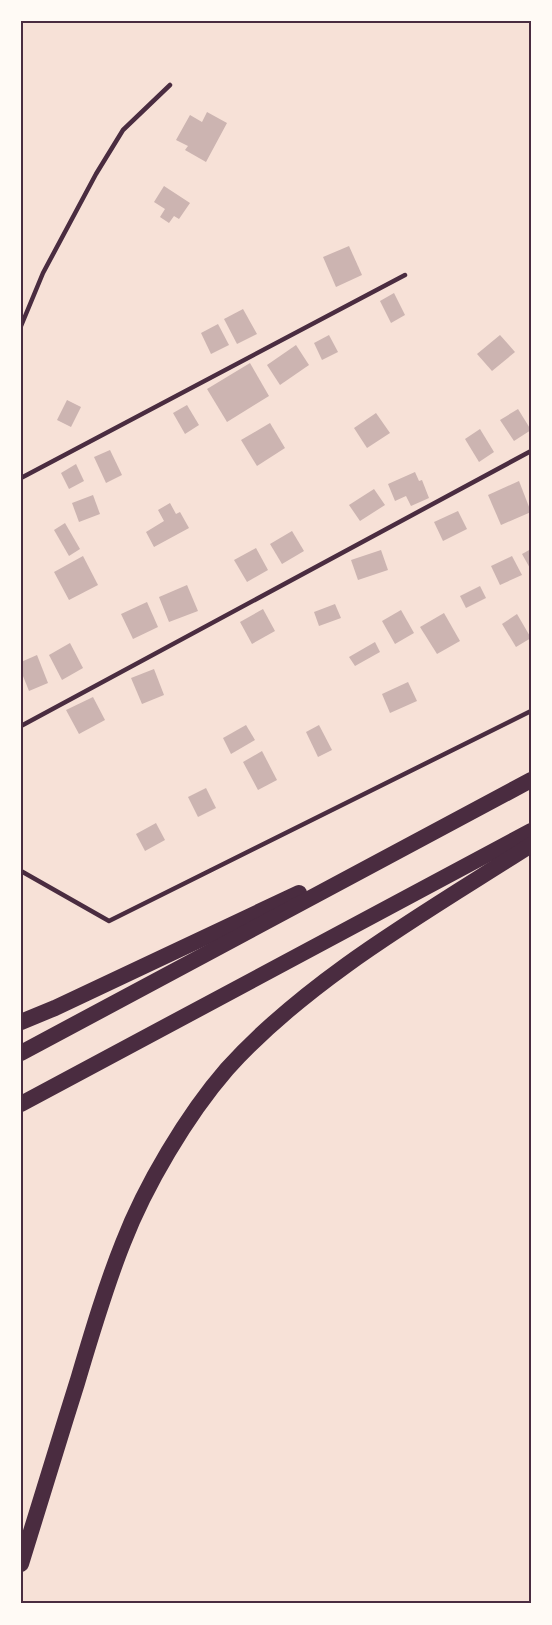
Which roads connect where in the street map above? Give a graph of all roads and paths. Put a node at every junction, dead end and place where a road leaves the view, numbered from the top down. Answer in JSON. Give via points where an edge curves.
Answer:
{"nodes":[{"id":1,"x":170,"y":85,"type":"dead end"},
{"id":2,"x":405,"y":275,"type":"dead end"},
{"id":3,"x":21,"y":326,"type":"edge"},
{"id":4,"x":531,"y":451,"type":"edge"},
{"id":5,"x":21,"y":478,"type":"edge"},
{"id":6,"x":531,"y":711,"type":"edge"},
{"id":7,"x":21,"y":726,"type":"edge"},
{"id":8,"x":531,"y":772,"type":"edge"},
{"id":9,"x":531,"y":780,"type":"edge"},
{"id":10,"x":481,"y":806,"type":"junction"},
{"id":11,"x":463,"y":816,"type":"junction"},
{"id":12,"x":531,"y":831,"type":"edge"},
{"id":13,"x":531,"y":845,"type":"edge"},
{"id":14,"x":21,"y":870,"type":"edge"},
{"id":15,"x":21,"y":1022,"type":"edge"},
{"id":16,"x":21,"y":1053,"type":"edge"},
{"id":17,"x":21,"y":1104,"type":"edge"},
{"id":18,"x":21,"y":1564,"type":"edge"}],
"edges":[{"from":1,"to":3,"type":"lane","via":[[123,130],[43,273]]},
{"from":2,"to":5,"type":"lane"},
{"from":4,"to":7,"type":"lane"},
{"from":6,"to":14,"type":"lane","via":[[109,921]]},
{"from":8,"to":10,"type":"lane"},
{"from":9,"to":10,"type":"highway"},
{"from":10,"to":11,"type":"highway"},
{"from":11,"to":15,"type":"highway"},
{"from":11,"to":16,"type":"highway"},
{"from":12,"to":17,"type":"highway"},
{"from":13,"to":18,"type":"highway","via":[[323,983],[227,1070],[185,1124],[124,1240]]}]}
